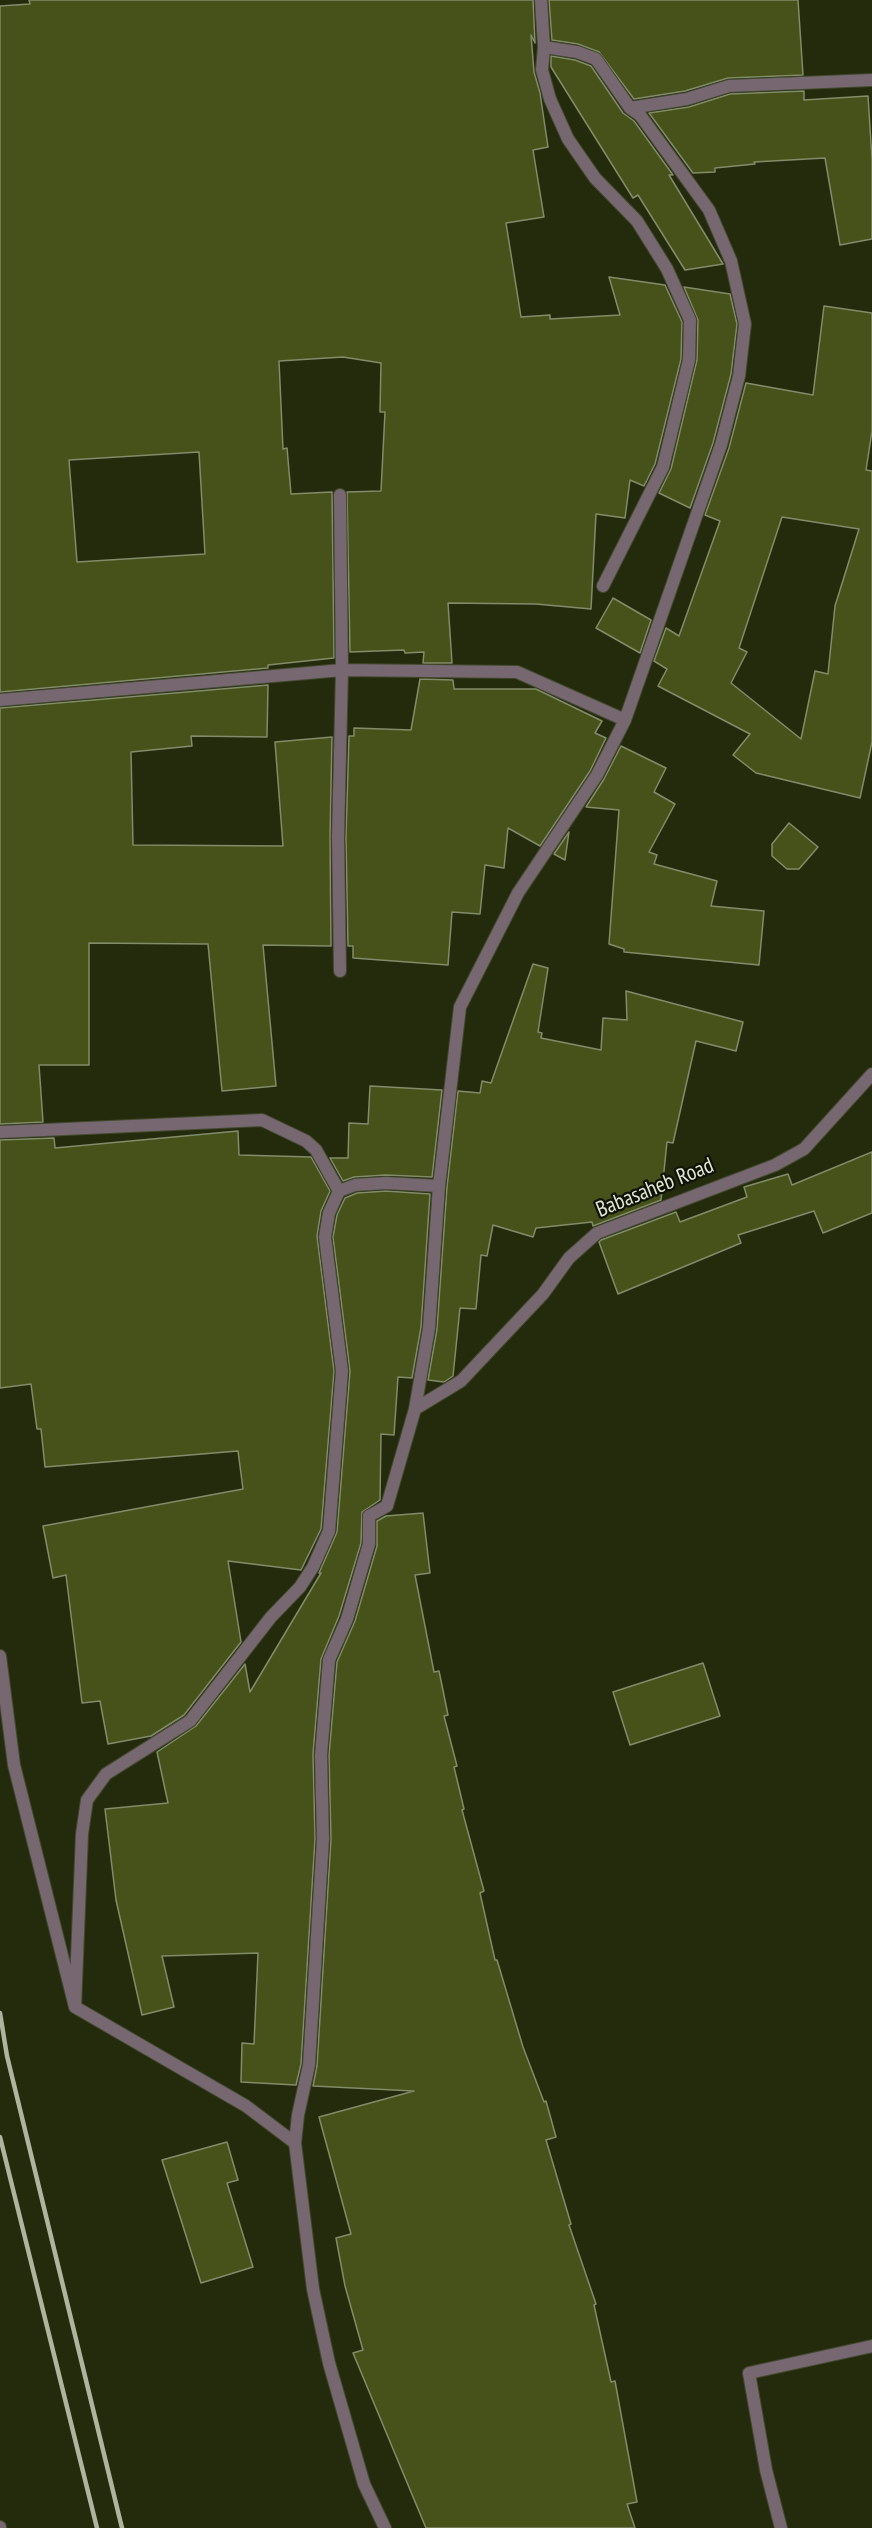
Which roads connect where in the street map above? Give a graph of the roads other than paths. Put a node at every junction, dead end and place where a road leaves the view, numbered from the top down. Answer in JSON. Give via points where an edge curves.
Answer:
{"nodes":[{"id":1,"x":541,"y":0,"type":"edge"},
{"id":2,"x":544,"y":47,"type":"junction"},
{"id":3,"x":872,"y":80,"type":"edge"},
{"id":4,"x":630,"y":108,"type":"junction"},
{"id":5,"x":339,"y":495,"type":"dead end"},
{"id":6,"x":603,"y":586,"type":"dead end"},
{"id":7,"x":342,"y":670,"type":"junction"},
{"id":8,"x":0,"y":700,"type":"edge"},
{"id":9,"x":625,"y":720,"type":"junction"},
{"id":10,"x":340,"y":971,"type":"dead end"},
{"id":11,"x":872,"y":1074,"type":"edge"},
{"id":12,"x":0,"y":1132,"type":"edge"},
{"id":13,"x":439,"y":1186,"type":"junction"},
{"id":14,"x":339,"y":1191,"type":"junction"},
{"id":15,"x":415,"y":1409,"type":"junction"},
{"id":16,"x":0,"y":1656,"type":"edge"},
{"id":17,"x":75,"y":2007,"type":"junction"},
{"id":18,"x":296,"y":2143,"type":"junction"},
{"id":19,"x":872,"y":2346,"type":"edge"},
{"id":20,"x":385,"y":2528,"type":"edge"},
{"id":21,"x":781,"y":2528,"type":"edge"}],
"edges":[{"from":1,"to":2,"type":"street"},
{"from":2,"to":4,"type":"street","via":[[596,59]]},
{"from":2,"to":6,"type":"street","via":[[542,70],[568,139],[595,178],[637,221],[667,269],[690,320],[689,360],[663,467]]},
{"from":3,"to":4,"type":"street","via":[[729,86],[687,99]]},
{"from":4,"to":9,"type":"street","via":[[640,115],[709,210],[731,261],[745,324],[739,376],[721,445]]},
{"from":5,"to":7,"type":"street"},
{"from":7,"to":8,"type":"street"},
{"from":7,"to":9,"type":"street","via":[[517,672]]},
{"from":7,"to":10,"type":"street"},
{"from":9,"to":13,"type":"street","via":[[597,775],[518,893],[460,1007]]},
{"from":11,"to":15,"type":"street","name":"Babasaheb Road","via":[[804,1149],[775,1165],[597,1233],[568,1258],[543,1294],[461,1381]]},
{"from":12,"to":14,"type":"street","via":[[262,1120],[306,1141],[316,1150]]},
{"from":13,"to":14,"type":"street","via":[[386,1183],[355,1185]]},
{"from":13,"to":15,"type":"street","via":[[429,1328]]},
{"from":14,"to":17,"type":"street","via":[[329,1213],[325,1237],[342,1371],[329,1531],[300,1587],[271,1617],[190,1721],[106,1774],[87,1800],[82,1834]]},
{"from":15,"to":18,"type":"street","via":[[387,1506],[369,1516],[369,1544],[329,1659],[321,1755],[323,1839],[309,2065]]},
{"from":16,"to":17,"type":"street","via":[[14,1765]]},
{"from":17,"to":18,"type":"street","via":[[246,2106]]},
{"from":18,"to":20,"type":"street","via":[[313,2289],[329,2363],[363,2484]]},
{"from":19,"to":21,"type":"street","via":[[749,2373]]}]}
